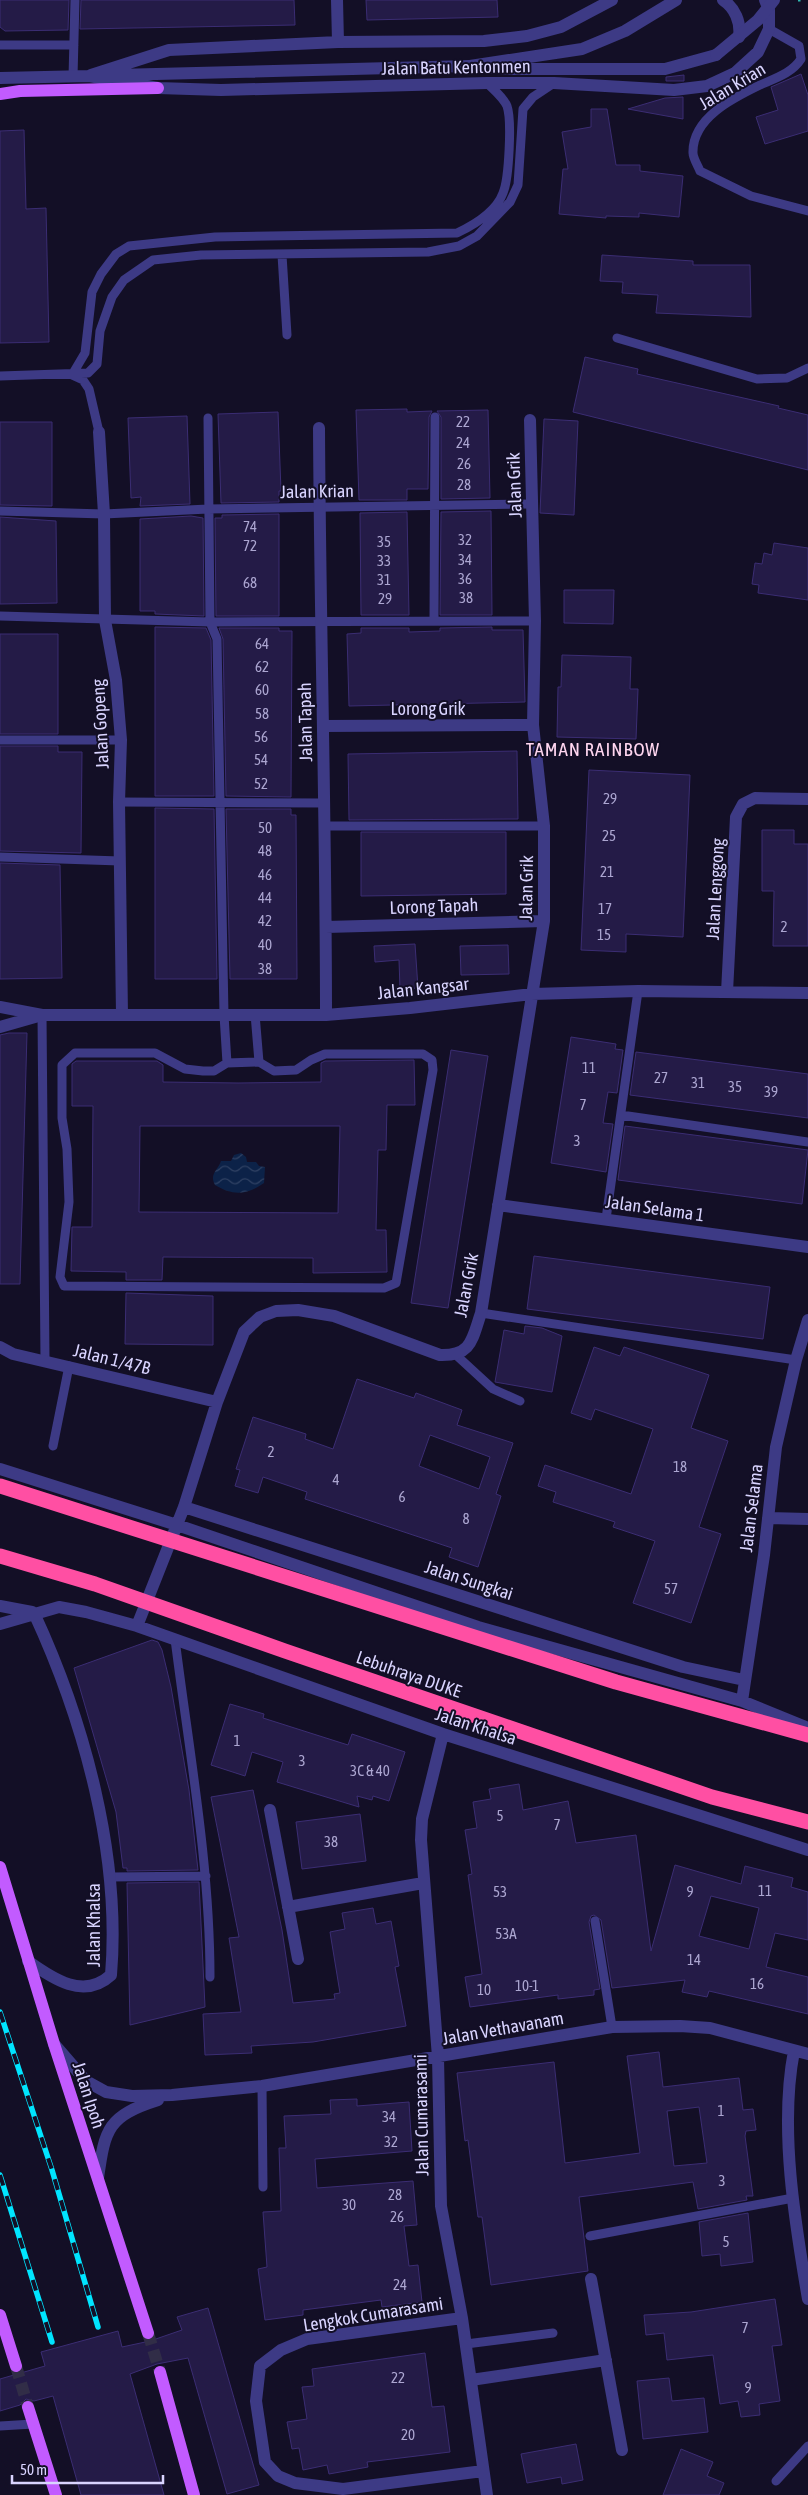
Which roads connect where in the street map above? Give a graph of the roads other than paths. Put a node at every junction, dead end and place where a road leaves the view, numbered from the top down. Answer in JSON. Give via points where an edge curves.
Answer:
{"nodes":[{"id":1,"x":75,"y":0,"type":"edge"},
{"id":2,"x":337,"y":0,"type":"edge"},
{"id":3,"x":676,"y":0,"type":"edge"},
{"id":4,"x":724,"y":0,"type":"edge"},
{"id":5,"x":765,"y":0,"type":"edge"},
{"id":6,"x":774,"y":0,"type":"edge"},
{"id":7,"x":606,"y":2,"type":"edge"},
{"id":8,"x":769,"y":28,"type":"junction"},
{"id":9,"x":739,"y":37,"type":"junction"},
{"id":10,"x":338,"y":42,"type":"junction"},
{"id":11,"x":0,"y":45,"type":"edge"},
{"id":12,"x":74,"y":45,"type":"junction"},
{"id":13,"x":470,"y":66,"type":"junction"},
{"id":14,"x":89,"y":76,"type":"junction"},
{"id":15,"x":73,"y":77,"type":"junction"},
{"id":16,"x":0,"y":78,"type":"edge"},
{"id":17,"x":487,"y":83,"type":"junction"},
{"id":18,"x":554,"y":83,"type":"junction"},
{"id":19,"x":158,"y":88,"type":"junction"},
{"id":20,"x":0,"y":94,"type":"edge"},
{"id":21,"x":808,"y":211,"type":"edge"},
{"id":22,"x":282,"y":255,"type":"junction"},
{"id":23,"x":287,"y":335,"type":"dead end"},
{"id":24,"x":616,"y":338,"type":"dead end"},
{"id":25,"x":808,"y":368,"type":"edge"},
{"id":26,"x":72,"y":374,"type":"junction"},
{"id":27,"x":0,"y":376,"type":"edge"},
{"id":28,"x":435,"y":417,"type":"dead end"},
{"id":29,"x":208,"y":418,"type":"dead end"},
{"id":30,"x":530,"y":420,"type":"dead end"},
{"id":31,"x":319,"y":428,"type":"dead end"},
{"id":32,"x":98,"y":432,"type":"joint"},
{"id":33,"x":531,"y":504,"type":"junction"},
{"id":34,"x":320,"y":507,"type":"junction"},
{"id":35,"x":436,"y":507,"type":"junction"},
{"id":36,"x":208,"y":509,"type":"junction"},
{"id":37,"x":0,"y":511,"type":"edge"},
{"id":38,"x":104,"y":514,"type":"junction"},
{"id":39,"x":0,"y":616,"type":"edge"},
{"id":40,"x":105,"y":620,"type":"junction"},
{"id":41,"x":434,"y":620,"type":"junction"},
{"id":42,"x":535,"y":621,"type":"junction"},
{"id":43,"x":210,"y":622,"type":"junction"},
{"id":44,"x":320,"y":622,"type":"junction"},
{"id":45,"x":532,"y":725,"type":"junction"},
{"id":46,"x":323,"y":726,"type":"junction"},
{"id":47,"x":0,"y":740,"type":"edge"},
{"id":48,"x":121,"y":740,"type":"junction"},
{"id":49,"x":808,"y":799,"type":"edge"},
{"id":50,"x":119,"y":802,"type":"junction"},
{"id":51,"x":220,"y":802,"type":"junction"},
{"id":52,"x":324,"y":803,"type":"junction"},
{"id":53,"x":325,"y":826,"type":"junction"},
{"id":54,"x":544,"y":826,"type":"junction"},
{"id":55,"x":0,"y":857,"type":"edge"},
{"id":56,"x":120,"y":861,"type":"junction"},
{"id":57,"x":544,"y":921,"type":"junction"},
{"id":58,"x":326,"y":927,"type":"junction"},
{"id":59,"x":638,"y":992,"type":"junction"},
{"id":60,"x":727,"y":992,"type":"junction"},
{"id":61,"x":808,"y":993,"type":"edge"},
{"id":62,"x":532,"y":994,"type":"junction"},
{"id":63,"x":0,"y":1007,"type":"edge"},
{"id":64,"x":255,"y":1014,"type":"junction"},
{"id":65,"x":42,"y":1015,"type":"junction"},
{"id":66,"x":122,"y":1015,"type":"junction"},
{"id":67,"x":326,"y":1015,"type":"junction"},
{"id":68,"x":224,"y":1016,"type":"junction"},
{"id":69,"x":0,"y":1027,"type":"edge"},
{"id":70,"x":259,"y":1062,"type":"junction"},
{"id":71,"x":227,"y":1063,"type":"junction"},
{"id":72,"x":621,"y":1115,"type":"junction"},
{"id":73,"x":808,"y":1142,"type":"edge"},
{"id":74,"x":498,"y":1205,"type":"junction"},
{"id":75,"x":606,"y":1219,"type":"junction"},
{"id":76,"x":808,"y":1247,"type":"edge"},
{"id":77,"x":481,"y":1313,"type":"junction"},
{"id":78,"x":808,"y":1320,"type":"edge"},
{"id":79,"x":0,"y":1347,"type":"edge"},
{"id":80,"x":460,"y":1353,"type":"junction"},
{"id":81,"x":45,"y":1360,"type":"junction"},
{"id":82,"x":796,"y":1360,"type":"junction"},
{"id":83,"x":69,"y":1366,"type":"junction"},
{"id":84,"x":520,"y":1401,"type":"dead end"},
{"id":85,"x":217,"y":1402,"type":"junction"},
{"id":86,"x":54,"y":1446,"type":"dead end"},
{"id":87,"x":0,"y":1470,"type":"edge"},
{"id":88,"x":0,"y":1486,"type":"edge"},
{"id":89,"x":184,"y":1507,"type":"junction"},
{"id":90,"x":768,"y":1518,"type":"junction"},
{"id":91,"x":808,"y":1519,"type":"edge"},
{"id":92,"x":176,"y":1524,"type":"junction"},
{"id":93,"x":0,"y":1556,"type":"edge"},
{"id":94,"x":0,"y":1606,"type":"edge"},
{"id":95,"x":34,"y":1612,"type":"junction"},
{"id":96,"x":0,"y":1624,"type":"edge"},
{"id":97,"x":137,"y":1626,"type":"junction"},
{"id":98,"x":175,"y":1639,"type":"junction"},
{"id":99,"x":744,"y":1680,"type":"junction"},
{"id":100,"x":742,"y":1702,"type":"junction"},
{"id":101,"x":808,"y":1728,"type":"edge"},
{"id":102,"x":444,"y":1734,"type":"junction"},
{"id":103,"x":808,"y":1735,"type":"edge"},
{"id":104,"x":270,"y":1810,"type":"dead end"},
{"id":105,"x":808,"y":1822,"type":"edge"},
{"id":106,"x":808,"y":1850,"type":"edge"},
{"id":107,"x":0,"y":1867,"type":"edge"},
{"id":108,"x":206,"y":1876,"type":"junction"},
{"id":109,"x":111,"y":1877,"type":"junction"},
{"id":110,"x":423,"y":1883,"type":"junction"},
{"id":111,"x":288,"y":1907,"type":"junction"},
{"id":112,"x":595,"y":1921,"type":"dead end"},
{"id":113,"x":298,"y":1959,"type":"dead end"},
{"id":114,"x":28,"y":1961,"type":"junction"},
{"id":115,"x":210,"y":1976,"type":"dead end"},
{"id":116,"x":612,"y":2027,"type":"junction"},
{"id":117,"x":54,"y":2044,"type":"junction"},
{"id":118,"x":794,"y":2051,"type":"junction"},
{"id":119,"x":808,"y":2054,"type":"edge"},
{"id":120,"x":438,"y":2057,"type":"junction"},
{"id":121,"x":262,"y":2086,"type":"junction"},
{"id":122,"x":172,"y":2096,"type":"junction"},
{"id":123,"x":98,"y":2178,"type":"junction"},
{"id":124,"x":263,"y":2187,"type":"dead end"},
{"id":125,"x":793,"y":2198,"type":"junction"},
{"id":126,"x":590,"y":2236,"type":"dead end"},
{"id":127,"x":591,"y":2279,"type":"dead end"},
{"id":128,"x":808,"y":2299,"type":"edge"},
{"id":129,"x":0,"y":2315,"type":"edge"},
{"id":130,"x":462,"y":2318,"type":"junction"},
{"id":131,"x":553,"y":2332,"type":"dead end"},
{"id":132,"x":148,"y":2333,"type":"tunnel mouth"},
{"id":133,"x":466,"y":2344,"type":"junction"},
{"id":134,"x":606,"y":2360,"type":"junction"},
{"id":135,"x":16,"y":2366,"type":"tunnel mouth"},
{"id":136,"x":160,"y":2372,"type":"tunnel mouth"},
{"id":137,"x":471,"y":2380,"type":"junction"},
{"id":138,"x":28,"y":2407,"type":"tunnel mouth"},
{"id":139,"x":33,"y":2424,"type":"junction"},
{"id":140,"x":0,"y":2426,"type":"edge"},
{"id":141,"x":808,"y":2446,"type":"edge"},
{"id":142,"x":622,"y":2450,"type":"dead end"},
{"id":143,"x":483,"y":2471,"type":"junction"},
{"id":144,"x":776,"y":2481,"type":"dead end"},
{"id":145,"x":56,"y":2495,"type":"edge"},
{"id":146,"x":194,"y":2495,"type":"edge"},
{"id":147,"x":487,"y":2495,"type":"edge"}],
"edges":[{"from":1,"to":12,"type":"lane"},
{"from":2,"to":10,"type":"street"},
{"from":3,"to":13,"type":"street","bridge":true,"via":[[625,31],[582,49]]},
{"from":4,"to":9,"type":"street","via":[[732,6],[740,28]]},
{"from":5,"to":8,"type":"street","via":[[769,10]]},
{"from":6,"to":9,"type":"street","bridge":true},
{"from":7,"to":10,"type":"street","name":"Jalan Batu Kentonmen","via":[[561,26],[527,36],[484,41]]},
{"from":8,"to":18,"type":"street","name":"Jalan Batu Kentonmen","via":[[758,52],[735,73],[707,86],[660,91]]},
{"from":8,"to":21,"type":"lane","name":"Jalan Krian","via":[[799,46],[801,58],[795,69],[756,87],[714,113],[700,125],[692,153],[700,171],[751,196]]},
{"from":9,"to":13,"type":"street","bridge":true,"via":[[716,55],[665,68],[514,69]]},
{"from":10,"to":14,"type":"street","name":"Jalan Batu Kentonmen","via":[[169,50]]},
{"from":11,"to":12,"type":"lane"},
{"from":12,"to":15,"type":"lane"},
{"from":13,"to":14,"type":"street"},
{"from":14,"to":15,"type":"street","name":"Jalan Batu Kentonmen"},
{"from":14,"to":19,"type":"street","name":"Jalan Batu Kentonmen"},
{"from":15,"to":16,"type":"street","name":"Jalan Batu Kentonmen"},
{"from":17,"to":18,"type":"street","name":"Jalan Batu Kentonmen"},
{"from":17,"to":19,"type":"street","name":"Jalan Batu Kentonmen","via":[[221,90]]},
{"from":17,"to":26,"type":"lane","via":[[508,108],[509,156],[503,194],[473,226],[457,233],[215,237],[129,246],[116,254],[92,292],[85,353]]},
{"from":18,"to":22,"type":"lane","via":[[533,97],[524,109],[518,185],[510,202],[477,236],[459,246],[428,252]]},
{"from":19,"to":20,"type":"main road"},
{"from":22,"to":23,"type":"lane"},
{"from":22,"to":26,"type":"lane","via":[[201,254],[153,260],[124,280],[112,296],[100,331],[97,364],[88,373]]},
{"from":24,"to":25,"type":"lane","via":[[757,380],[786,378]]},
{"from":26,"to":27,"type":"lane"},
{"from":26,"to":32,"type":"lane","via":[[83,380],[89,389]]},
{"from":28,"to":35,"type":"lane"},
{"from":29,"to":36,"type":"lane"},
{"from":30,"to":33,"type":"street","name":"Jalan Grik"},
{"from":31,"to":34,"type":"street","name":"Jalan Tapah"},
{"from":32,"to":38,"type":"street","name":"Jalan Gopeng"},
{"from":33,"to":35,"type":"lane","name":"Jalan Krian"},
{"from":33,"to":42,"type":"street","name":"Jalan Grik"},
{"from":34,"to":35,"type":"lane","name":"Jalan Krian"},
{"from":34,"to":36,"type":"lane","name":"Jalan Krian"},
{"from":34,"to":44,"type":"street","name":"Jalan Tapah"},
{"from":35,"to":41,"type":"lane"},
{"from":36,"to":38,"type":"lane","name":"Jalan Krian"},
{"from":36,"to":43,"type":"lane"},
{"from":37,"to":38,"type":"lane","name":"Jalan Krian"},
{"from":38,"to":40,"type":"street","name":"Jalan Gopeng"},
{"from":39,"to":40,"type":"lane"},
{"from":40,"to":43,"type":"lane"},
{"from":40,"to":48,"type":"street","name":"Jalan Gopeng","via":[[116,680]]},
{"from":41,"to":42,"type":"lane"},
{"from":41,"to":44,"type":"lane"},
{"from":42,"to":45,"type":"street","name":"Jalan Grik"},
{"from":43,"to":44,"type":"lane"},
{"from":43,"to":51,"type":"lane","via":[[217,639]]},
{"from":44,"to":46,"type":"street","name":"Jalan Tapah"},
{"from":45,"to":46,"type":"street","name":"Lorong Grik"},
{"from":45,"to":54,"type":"street","name":"Jalan Grik"},
{"from":46,"to":52,"type":"street","name":"Jalan Tapah"},
{"from":47,"to":48,"type":"lane"},
{"from":48,"to":50,"type":"street","name":"Jalan Gopeng"},
{"from":49,"to":60,"type":"street","name":"Jalan Lenggong","via":[[755,798],[743,804],[736,817]]},
{"from":50,"to":51,"type":"lane"},
{"from":50,"to":56,"type":"street","name":"Jalan Gopeng"},
{"from":51,"to":52,"type":"lane"},
{"from":51,"to":68,"type":"lane"},
{"from":52,"to":53,"type":"street","name":"Jalan Tapah"},
{"from":53,"to":54,"type":"lane"},
{"from":53,"to":58,"type":"street","name":"Jalan Tapah"},
{"from":54,"to":57,"type":"street","name":"Jalan Grik"},
{"from":55,"to":56,"type":"lane"},
{"from":56,"to":66,"type":"street","name":"Jalan Gopeng"},
{"from":57,"to":58,"type":"street","name":"Lorong Tapah"},
{"from":57,"to":62,"type":"street","name":"Jalan Grik"},
{"from":58,"to":67,"type":"street","name":"Jalan Tapah"},
{"from":59,"to":60,"type":"street","name":"Jalan Kangsar"},
{"from":59,"to":62,"type":"street","name":"Jalan Kangsar"},
{"from":59,"to":72,"type":"lane"},
{"from":60,"to":61,"type":"street","name":"Jalan Kangsar"},
{"from":62,"to":67,"type":"street","name":"Jalan Kangsar"},
{"from":62,"to":74,"type":"street","name":"Jalan Grik"},
{"from":63,"to":65,"type":"street","name":"Jalan Kangsar"},
{"from":64,"to":67,"type":"street","name":"Jalan Kangsar"},
{"from":64,"to":68,"type":"street","name":"Jalan Kangsar"},
{"from":64,"to":70,"type":"lane"},
{"from":65,"to":66,"type":"street","name":"Jalan Kangsar"},
{"from":65,"to":69,"type":"street","name":"Jalan Kangsar"},
{"from":65,"to":81,"type":"lane"},
{"from":66,"to":68,"type":"street","name":"Jalan Kangsar"},
{"from":68,"to":71,"type":"lane"},
{"from":70,"to":71,"type":"lane"},
{"from":70,"to":71,"type":"lane","via":[[274,1071],[296,1070],[325,1054],[423,1054],[432,1060],[433,1070],[396,1283],[384,1288],[64,1286],[60,1277],[69,1202],[62,1118],[62,1066],[66,1059],[75,1053],[155,1053],[185,1069],[203,1072],[214,1071]]},
{"from":72,"to":73,"type":"lane"},
{"from":72,"to":75,"type":"lane"},
{"from":74,"to":75,"type":"street","name":"Jalan Selama 1"},
{"from":74,"to":77,"type":"street","name":"Jalan Grik"},
{"from":75,"to":76,"type":"street","name":"Jalan Selama 1"},
{"from":77,"to":80,"type":"street","name":"Jalan Grik","via":[[471,1343]]},
{"from":77,"to":82,"type":"lane"},
{"from":78,"to":82,"type":"street","name":"Jalan Selama"},
{"from":79,"to":81,"type":"street","name":"Jalan 1/47B","via":[[13,1354]]},
{"from":80,"to":84,"type":"lane","via":[[493,1389]]},
{"from":80,"to":85,"type":"street","via":[[440,1355],[334,1316],[298,1310],[276,1311],[260,1317],[244,1332]]},
{"from":81,"to":83,"type":"street","name":"Jalan 1/47B"},
{"from":82,"to":90,"type":"street","name":"Jalan Selama","via":[[776,1447]]},
{"from":83,"to":85,"type":"street","name":"Jalan 1/47B"},
{"from":83,"to":86,"type":"lane"},
{"from":85,"to":89,"type":"street"},
{"from":87,"to":92,"type":"street"},
{"from":88,"to":103,"type":"highway","bridge":true,"via":[[616,1682]]},
{"from":89,"to":92,"type":"street"},
{"from":89,"to":99,"type":"street","name":"Jalan Sungkai","via":[[683,1667]]},
{"from":90,"to":91,"type":"street"},
{"from":90,"to":99,"type":"street","name":"Jalan Selama"},
{"from":92,"to":97,"type":"street"},
{"from":92,"to":100,"type":"street","via":[[478,1628]]},
{"from":93,"to":105,"type":"highway","name":"Lebuhraya DUKE","bridge":true,"via":[[95,1584],[712,1797]]},
{"from":94,"to":95,"type":"street","name":"Jalan Khalsa"},
{"from":95,"to":96,"type":"street","name":"Jalan Khalsa"},
{"from":95,"to":97,"type":"street","name":"Jalan Khalsa","via":[[59,1607]]},
{"from":95,"to":109,"type":"street","name":"Jalan Khalsa","via":[[58,1664],[97,1795]]},
{"from":97,"to":98,"type":"street","name":"Jalan Khalsa"},
{"from":98,"to":102,"type":"street","name":"Jalan Khalsa"},
{"from":98,"to":108,"type":"lane"},
{"from":99,"to":100,"type":"street","name":"Jalan Selama"},
{"from":100,"to":101,"type":"street"},
{"from":102,"to":106,"type":"street","name":"Jalan Khalsa"},
{"from":102,"to":110,"type":"street","name":"Jalan Cumarasami","via":[[422,1819]]},
{"from":104,"to":111,"type":"street"},
{"from":107,"to":114,"type":"main road","name":"Jalan Ipoh"},
{"from":108,"to":109,"type":"lane"},
{"from":108,"to":115,"type":"lane"},
{"from":109,"to":114,"type":"street","name":"Jalan Khalsa","via":[[111,1975],[100,1985],[82,1986],[59,1982]]},
{"from":110,"to":111,"type":"street"},
{"from":110,"to":120,"type":"street","name":"Jalan Cumarasami"},
{"from":111,"to":113,"type":"street"},
{"from":112,"to":116,"type":"lane"},
{"from":114,"to":117,"type":"main road","name":"Jalan Ipoh"},
{"from":116,"to":118,"type":"street","name":"Jalan Vethavanam","via":[[710,2028]]},
{"from":116,"to":120,"type":"street","name":"Jalan Vethavanam"},
{"from":117,"to":122,"type":"street","via":[[86,2081],[106,2092]]},
{"from":117,"to":123,"type":"main road","name":"Jalan Ipoh"},
{"from":118,"to":119,"type":"street","name":"Jalan Vethavanam"},
{"from":118,"to":125,"type":"street","via":[[788,2098]]},
{"from":120,"to":121,"type":"street","name":"Jalan Vethavanam"},
{"from":120,"to":130,"type":"street","name":"Jalan Cumarasami","via":[[441,2206]]},
{"from":121,"to":122,"type":"street","name":"Jalan Vethavanam"},
{"from":121,"to":124,"type":"lane"},
{"from":122,"to":123,"type":"street","via":[[130,2108],[110,2125]]},
{"from":123,"to":132,"type":"main road","name":"Jalan Ipoh"},
{"from":125,"to":126,"type":"lane"},
{"from":125,"to":128,"type":"street"},
{"from":127,"to":134,"type":"street"},
{"from":129,"to":135,"type":"main road"},
{"from":130,"to":133,"type":"street","name":"Jalan Cumarasami"},
{"from":130,"to":143,"type":"street","name":"Lengkok Cumarasami","via":[[307,2339],[281,2350],[260,2366],[256,2401],[265,2462],[278,2476],[295,2483],[343,2488]]},
{"from":131,"to":133,"type":"lane"},
{"from":133,"to":137,"type":"street","name":"Jalan Cumarasami"},
{"from":134,"to":137,"type":"street"},
{"from":134,"to":142,"type":"street"},
{"from":136,"to":146,"type":"main road"},
{"from":137,"to":143,"type":"street","name":"Jalan Cumarasami"},
{"from":138,"to":139,"type":"main road"},
{"from":139,"to":140,"type":"lane"},
{"from":139,"to":145,"type":"main road"},
{"from":141,"to":144,"type":"lane"},
{"from":143,"to":147,"type":"street","name":"Jalan Cumarasami"}]}
